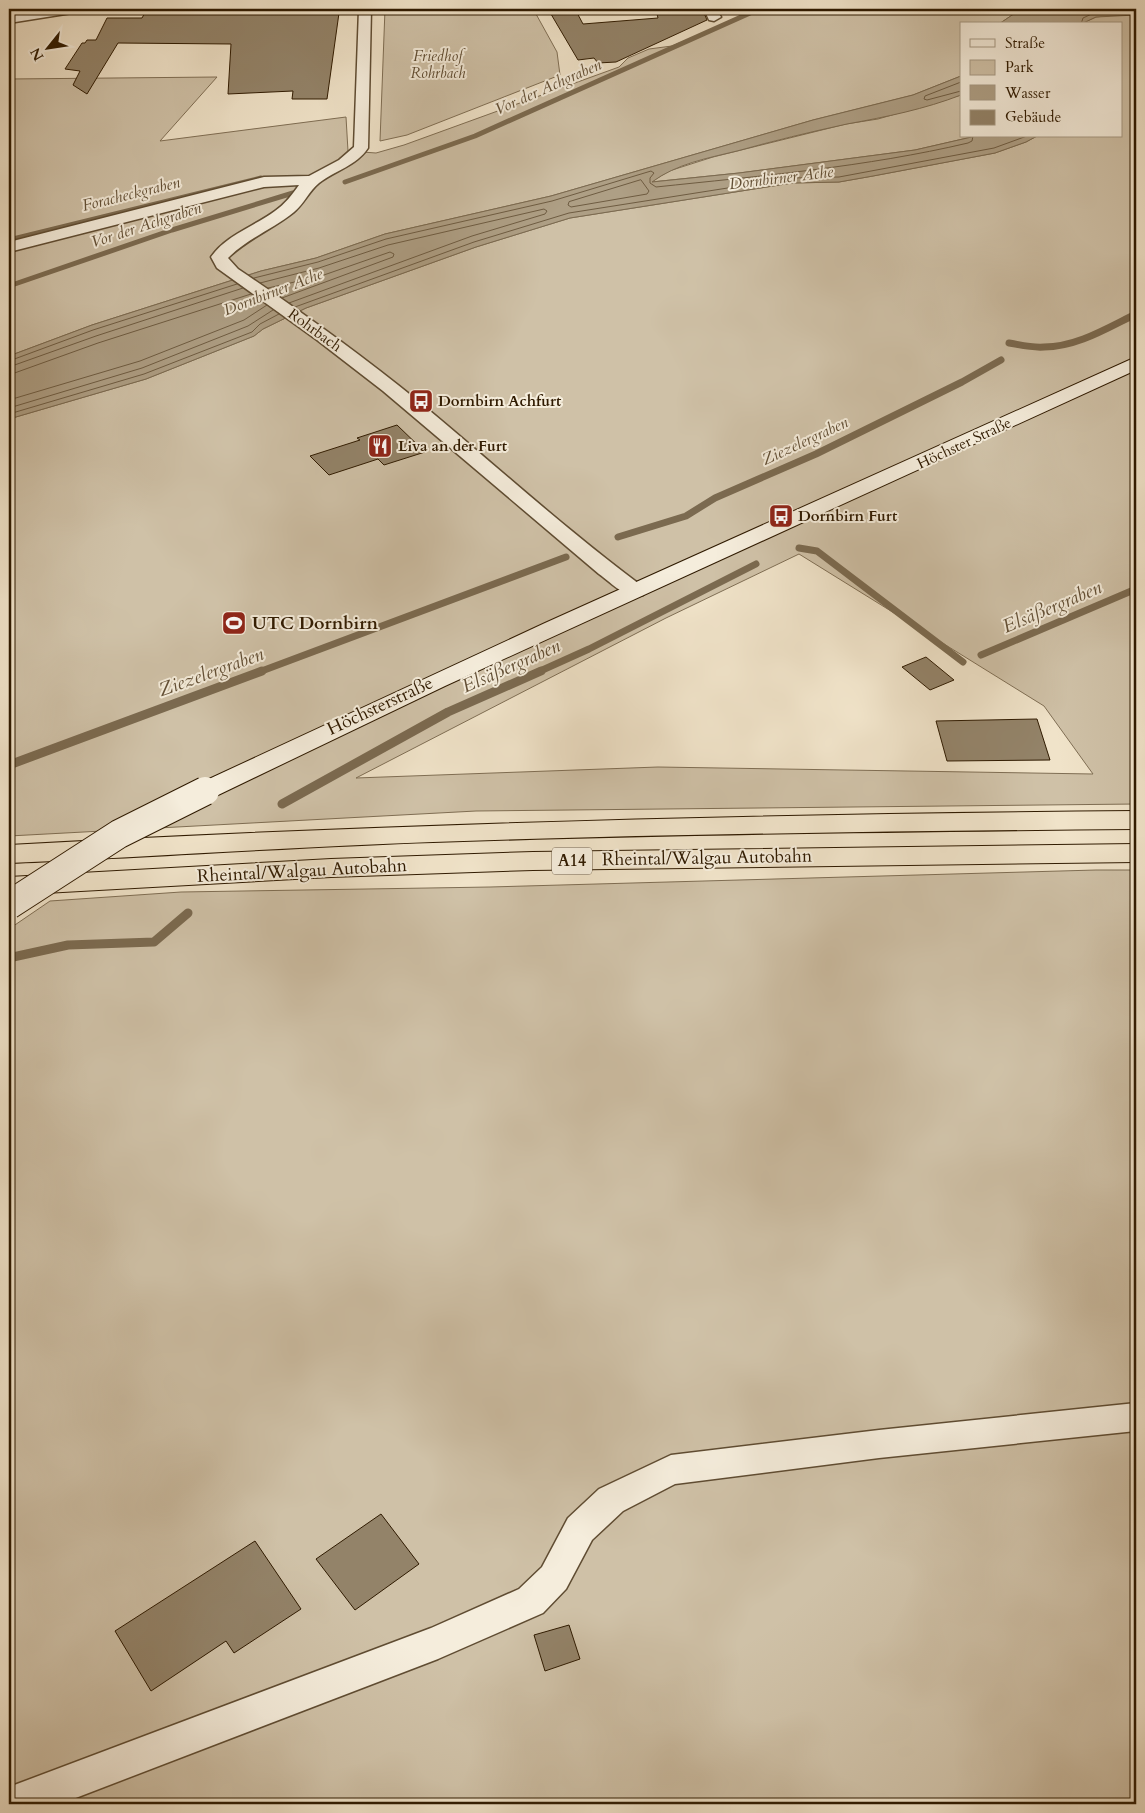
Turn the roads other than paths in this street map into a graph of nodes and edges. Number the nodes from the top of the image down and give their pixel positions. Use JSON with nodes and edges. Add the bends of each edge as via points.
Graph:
{"nodes":[{"id":1,"x":72,"y":9,"type":"edge"},
{"id":2,"x":365,"y":9,"type":"edge"},
{"id":3,"x":41,"y":11,"type":"edge"},
{"id":4,"x":9,"y":19,"type":"edge"},
{"id":5,"x":312,"y":180,"type":"junction"},
{"id":6,"x":9,"y":247,"type":"edge"},
{"id":7,"x":1136,"y":363,"type":"edge"},
{"id":8,"x":792,"y":521,"type":"joint"},
{"id":9,"x":636,"y":591,"type":"junction"},
{"id":10,"x":1136,"y":820,"type":"edge"},
{"id":11,"x":1136,"y":853,"type":"edge"},
{"id":12,"x":9,"y":854,"type":"edge"},
{"id":13,"x":9,"y":886,"type":"edge"},
{"id":14,"x":9,"y":905,"type":"edge"},
{"id":15,"x":1136,"y":1418,"type":"edge"},
{"id":16,"x":13,"y":1804,"type":"edge"}],
"edges":[{"from":1,"to":3,"type":"street"},
{"from":2,"to":5,"type":"street","name":"Rohrbach","via":[[361,148],[353,159]]},
{"from":3,"to":4,"type":"street"},
{"from":5,"to":6,"type":"street","via":[[264,182]]},
{"from":5,"to":9,"type":"street","name":"Rohrbach","via":[[288,210],[229,246],[219,257],[223,265],[300,319],[412,406],[576,545]]},
{"from":7,"to":8,"type":"main road","name":"Höchster Straße"},
{"from":8,"to":9,"type":"main road","name":"Höchsterstraße"},
{"from":9,"to":14,"type":"main road","name":"Höchsterstraße","bridge":true,"via":[[495,652],[205,790],[119,834]]},
{"from":10,"to":12,"type":"highway","name":"Rheintal/Walgau Autobahn","number":"A14","via":[[648,826],[207,842]]},
{"from":11,"to":13,"type":"highway","name":"Rheintal/Walgau Autobahn","number":"A14","via":[[808,855],[506,862]]},
{"from":15,"to":16,"type":"street","via":[[879,1444],[671,1470],[611,1500],[586,1523],[554,1578],[531,1601],[438,1642]]}]}
